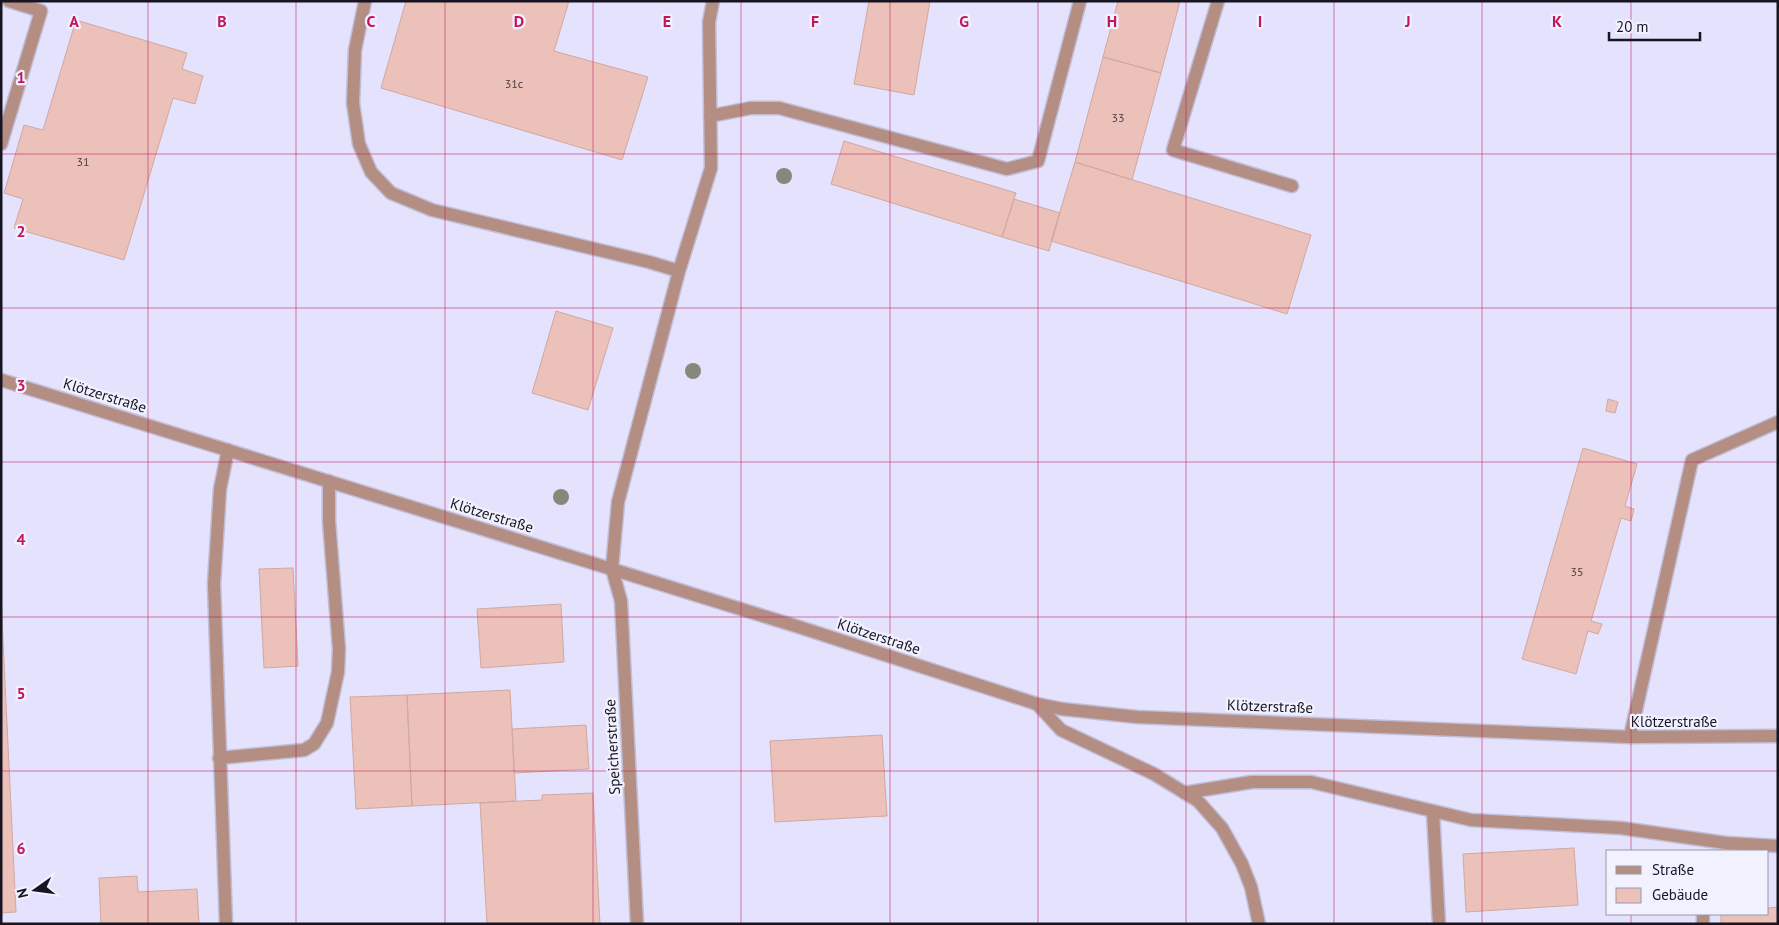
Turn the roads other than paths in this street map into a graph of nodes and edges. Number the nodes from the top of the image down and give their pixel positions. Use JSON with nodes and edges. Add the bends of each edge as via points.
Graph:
{"nodes":[{"id":1,"x":9,"y":1,"type":"edge"},
{"id":2,"x":365,"y":1,"type":"edge"},
{"id":3,"x":713,"y":1,"type":"edge"},
{"id":4,"x":1080,"y":1,"type":"edge"},
{"id":5,"x":1218,"y":1,"type":"edge"},
{"id":6,"x":710,"y":116,"type":"junction"},
{"id":7,"x":1,"y":144,"type":"edge"},
{"id":8,"x":1292,"y":186,"type":"dead end"},
{"id":9,"x":679,"y":271,"type":"junction"},
{"id":10,"x":1,"y":380,"type":"edge"},
{"id":11,"x":1778,"y":422,"type":"edge"},
{"id":12,"x":228,"y":450,"type":"junction"},
{"id":13,"x":329,"y":481,"type":"junction"},
{"id":14,"x":612,"y":569,"type":"junction"},
{"id":15,"x":1037,"y":704,"type":"junction"},
{"id":16,"x":1778,"y":736,"type":"edge"},
{"id":17,"x":1630,"y":737,"type":"junction"},
{"id":18,"x":220,"y":758,"type":"junction"},
{"id":19,"x":1184,"y":793,"type":"junction"},
{"id":20,"x":1434,"y":812,"type":"junction"},
{"id":21,"x":1701,"y":845,"type":"edge"},
{"id":22,"x":1778,"y":846,"type":"edge"},
{"id":23,"x":226,"y":924,"type":"edge"},
{"id":24,"x":637,"y":924,"type":"edge"},
{"id":25,"x":1259,"y":924,"type":"edge"},
{"id":26,"x":1439,"y":924,"type":"edge"}],
"edges":[{"from":1,"to":7,"type":"street","via":[[42,11]]},
{"from":2,"to":9,"type":"street","via":[[355,50],[353,103],[359,144],[371,172],[391,193],[432,210]]},
{"from":3,"to":6,"type":"street","via":[[709,22]]},
{"from":4,"to":6,"type":"street","via":[[1038,160],[1007,169],[779,108],[751,108]]},
{"from":5,"to":8,"type":"street","via":[[1173,150]]},
{"from":6,"to":9,"type":"street","via":[[711,168]]},
{"from":9,"to":14,"type":"street","via":[[618,502]]},
{"from":10,"to":12,"type":"street","name":"Klötzerstraße"},
{"from":11,"to":17,"type":"street","via":[[1692,460]]},
{"from":12,"to":13,"type":"street","name":"Klötzerstraße"},
{"from":12,"to":18,"type":"street","via":[[220,489],[214,584]]},
{"from":13,"to":14,"type":"street","name":"Klötzerstraße"},
{"from":13,"to":18,"type":"street","via":[[339,649],[338,672],[327,723],[314,744],[304,750]]},
{"from":14,"to":15,"type":"street","name":"Klötzerstraße"},
{"from":14,"to":24,"type":"street","name":"Speicherstraße","via":[[621,601]]},
{"from":15,"to":17,"type":"street","name":"Klötzerstraße","via":[[1137,717]]},
{"from":15,"to":19,"type":"street","via":[[1061,730],[1154,774]]},
{"from":16,"to":17,"type":"street","name":"Klötzerstraße"},
{"from":18,"to":23,"type":"street"},
{"from":19,"to":20,"type":"street","via":[[1252,782],[1311,782]]},
{"from":19,"to":25,"type":"street","via":[[1198,801],[1222,828],[1251,887]]},
{"from":20,"to":21,"type":"street","via":[[1471,820],[1621,828]]},
{"from":20,"to":26,"type":"street"},
{"from":21,"to":22,"type":"street"}]}
